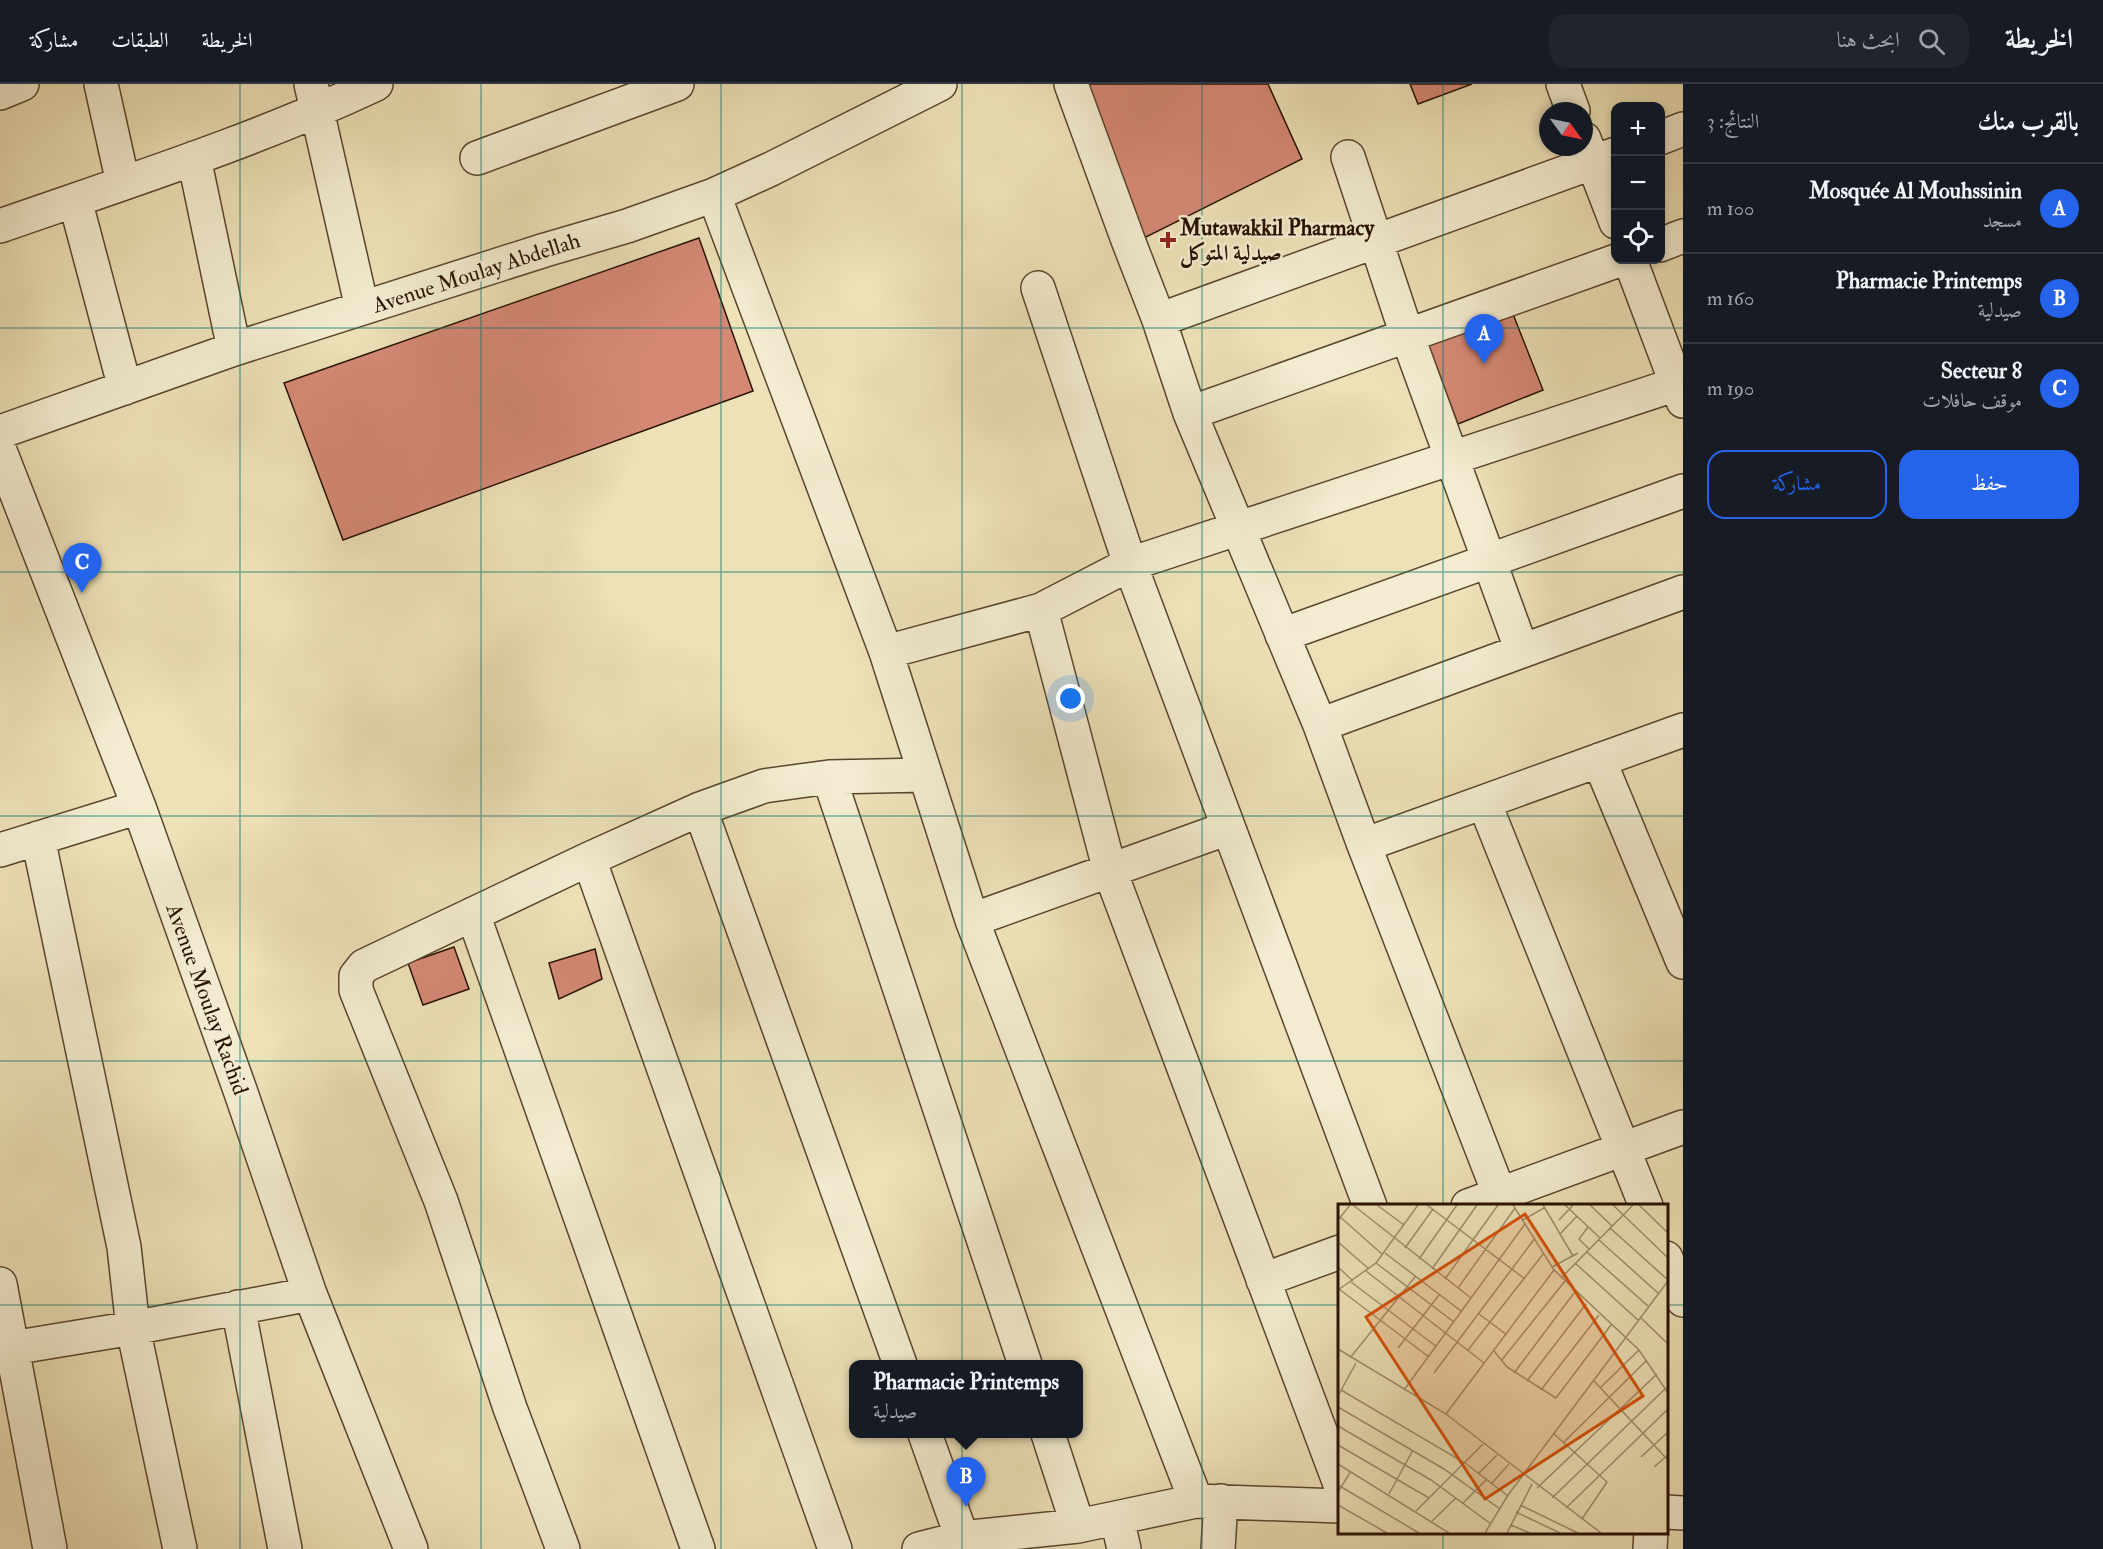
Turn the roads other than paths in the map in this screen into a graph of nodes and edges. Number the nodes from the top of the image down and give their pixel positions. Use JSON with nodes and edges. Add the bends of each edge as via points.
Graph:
{"nodes":[{"id":1,"x":22,"y":84,"type":"edge"},
{"id":2,"x":101,"y":84,"type":"edge"},
{"id":3,"x":376,"y":84,"type":"edge"},
{"id":4,"x":676,"y":84,"type":"edge"},
{"id":5,"x":940,"y":84,"type":"edge"},
{"id":6,"x":1071,"y":84,"type":"edge"},
{"id":7,"x":1563,"y":84,"type":"edge"},
{"id":8,"x":0,"y":93,"type":"edge"},
{"id":9,"x":314,"y":98,"type":"edge"},
{"id":10,"x":1570,"y":102,"type":"edge"},
{"id":11,"x":1683,"y":129,"type":"edge"},
{"id":12,"x":1665,"y":136,"type":"edge"},
{"id":13,"x":1597,"y":152,"type":"edge"},
{"id":14,"x":194,"y":158,"type":"junction"},
{"id":15,"x":477,"y":158,"type":"dead end"},
{"id":16,"x":1348,"y":158,"type":"dead end"},
{"id":17,"x":123,"y":183,"type":"junction"},
{"id":18,"x":714,"y":195,"type":"junction"},
{"id":19,"x":75,"y":200,"type":"junction"},
{"id":20,"x":1613,"y":210,"type":"edge"},
{"id":21,"x":0,"y":226,"type":"edge"},
{"id":22,"x":1683,"y":236,"type":"edge"},
{"id":23,"x":1376,"y":241,"type":"junction"},
{"id":24,"x":1665,"y":242,"type":"edge"},
{"id":25,"x":1611,"y":263,"type":"edge"},
{"id":26,"x":1632,"y":264,"type":"edge"},
{"id":27,"x":1038,"y":288,"type":"dead end"},
{"id":28,"x":362,"y":308,"type":"junction"},
{"id":29,"x":1159,"y":320,"type":"junction"},
{"id":30,"x":1407,"y":335,"type":"junction"},
{"id":31,"x":234,"y":349,"type":"junction"},
{"id":32,"x":125,"y":388,"type":"junction"},
{"id":33,"x":1681,"y":389,"type":"edge"},
{"id":34,"x":1190,"y":413,"type":"junction"},
{"id":35,"x":0,"y":432,"type":"edge"},
{"id":36,"x":0,"y":451,"type":"edge"},
{"id":37,"x":1451,"y":458,"type":"junction"},
{"id":38,"x":1683,"y":490,"type":"edge"},
{"id":39,"x":1237,"y":529,"type":"junction"},
{"id":40,"x":1488,"y":560,"type":"junction"},
{"id":41,"x":1130,"y":564,"type":"junction"},
{"id":42,"x":1683,"y":592,"type":"edge"},
{"id":43,"x":1041,"y":610,"type":"junction"},
{"id":44,"x":1282,"y":634,"type":"junction"},
{"id":45,"x":1522,"y":651,"type":"junction"},
{"id":46,"x":886,"y":652,"type":"junction"},
{"id":47,"x":1320,"y":725,"type":"junction"},
{"id":48,"x":1683,"y":730,"type":"edge"},
{"id":49,"x":1599,"y":760,"type":"junction"},
{"id":50,"x":925,"y":775,"type":"junction"},
{"id":51,"x":829,"y":777,"type":"junction"},
{"id":52,"x":1484,"y":802,"type":"junction"},
{"id":53,"x":139,"y":807,"type":"junction"},
{"id":54,"x":700,"y":809,"type":"junction"},
{"id":55,"x":1228,"y":828,"type":"junction"},
{"id":56,"x":38,"y":838,"type":"junction"},
{"id":57,"x":1364,"y":845,"type":"junction"},
{"id":58,"x":0,"y":850,"type":"edge"},
{"id":59,"x":589,"y":859,"type":"junction"},
{"id":60,"x":1110,"y":871,"type":"junction"},
{"id":61,"x":473,"y":914,"type":"junction"},
{"id":62,"x":972,"y":920,"type":"junction"},
{"id":63,"x":1683,"y":962,"type":"edge"},
{"id":64,"x":1683,"y":1127,"type":"edge"},
{"id":65,"x":1624,"y":1148,"type":"junction"},
{"id":66,"x":1502,"y":1200,"type":"edge"},
{"id":67,"x":1369,"y":1204,"type":"edge"},
{"id":68,"x":1479,"y":1204,"type":"edge"},
{"id":69,"x":1645,"y":1204,"type":"edge"},
{"id":70,"x":1338,"y":1253,"type":"edge"},
{"id":71,"x":1668,"y":1263,"type":"edge"},
{"id":72,"x":1263,"y":1280,"type":"junction"},
{"id":73,"x":0,"y":1284,"type":"edge"},
{"id":74,"x":310,"y":1294,"type":"junction"},
{"id":75,"x":1683,"y":1300,"type":"edge"},
{"id":76,"x":238,"y":1307,"type":"junction"},
{"id":77,"x":133,"y":1328,"type":"junction"},
{"id":78,"x":6,"y":1349,"type":"edge"},
{"id":79,"x":898,"y":1360,"type":"edge"},
{"id":80,"x":1023,"y":1360,"type":"edge"},
{"id":81,"x":926,"y":1438,"type":"edge"},
{"id":82,"x":1049,"y":1438,"type":"edge"},
{"id":83,"x":1338,"y":1479,"type":"edge"},
{"id":84,"x":1209,"y":1501,"type":"junction"},
{"id":85,"x":1338,"y":1506,"type":"edge"},
{"id":86,"x":1668,"y":1512,"type":"edge"},
{"id":87,"x":1683,"y":1513,"type":"edge"},
{"id":88,"x":1117,"y":1518,"type":"junction"},
{"id":89,"x":1078,"y":1526,"type":"junction"},
{"id":90,"x":1651,"y":1534,"type":"edge"},
{"id":91,"x":963,"y":1538,"type":"junction"},
{"id":92,"x":50,"y":1549,"type":"edge"},
{"id":93,"x":180,"y":1549,"type":"edge"},
{"id":94,"x":285,"y":1549,"type":"edge"},
{"id":95,"x":411,"y":1549,"type":"edge"},
{"id":96,"x":563,"y":1549,"type":"edge"},
{"id":97,"x":698,"y":1549,"type":"edge"},
{"id":98,"x":836,"y":1549,"type":"edge"},
{"id":99,"x":919,"y":1549,"type":"edge"},
{"id":100,"x":1124,"y":1549,"type":"edge"},
{"id":101,"x":1218,"y":1549,"type":"edge"},
{"id":102,"x":1650,"y":1549,"type":"edge"}],
"edges":[{"from":1,"to":8,"type":"street"},
{"from":2,"to":17,"type":"street"},
{"from":3,"to":9,"type":"street"},
{"from":4,"to":15,"type":"street"},
{"from":5,"to":18,"type":"street","name":"Avenue Moulay Abdellah"},
{"from":6,"to":29,"type":"street"},
{"from":7,"to":10,"type":"street"},
{"from":9,"to":14,"type":"street"},
{"from":9,"to":28,"type":"street"},
{"from":11,"to":12,"type":"street"},
{"from":13,"to":20,"type":"street"},
{"from":13,"to":23,"type":"street"},
{"from":14,"to":17,"type":"street"},
{"from":14,"to":31,"type":"street"},
{"from":16,"to":23,"type":"street"},
{"from":17,"to":19,"type":"street"},
{"from":18,"to":28,"type":"street","name":"Avenue Moulay Abdellah"},
{"from":18,"to":46,"type":"street"},
{"from":19,"to":21,"type":"street"},
{"from":19,"to":32,"type":"street"},
{"from":22,"to":24,"type":"street"},
{"from":23,"to":29,"type":"street"},
{"from":23,"to":30,"type":"street"},
{"from":25,"to":30,"type":"street"},
{"from":26,"to":33,"type":"street"},
{"from":27,"to":41,"type":"street"},
{"from":28,"to":31,"type":"street","name":"Avenue Moulay Abdellah"},
{"from":29,"to":34,"type":"street"},
{"from":30,"to":34,"type":"street"},
{"from":30,"to":37,"type":"street"},
{"from":31,"to":32,"type":"street","name":"Avenue Moulay Abdellah"},
{"from":32,"to":35,"type":"street","name":"Avenue Moulay Abdellah"},
{"from":33,"to":37,"type":"street"},
{"from":34,"to":39,"type":"street"},
{"from":36,"to":53,"type":"street","name":"Avenue Moulay Rachid"},
{"from":37,"to":39,"type":"street"},
{"from":37,"to":40,"type":"street"},
{"from":38,"to":40,"type":"street"},
{"from":39,"to":41,"type":"street"},
{"from":39,"to":44,"type":"street"},
{"from":40,"to":44,"type":"street"},
{"from":40,"to":45,"type":"street"},
{"from":41,"to":43,"type":"street"},
{"from":41,"to":55,"type":"street"},
{"from":42,"to":45,"type":"street"},
{"from":43,"to":46,"type":"street"},
{"from":43,"to":60,"type":"street"},
{"from":44,"to":47,"type":"street"},
{"from":45,"to":47,"type":"street"},
{"from":46,"to":50,"type":"street"},
{"from":47,"to":57,"type":"street"},
{"from":48,"to":49,"type":"street"},
{"from":49,"to":52,"type":"street"},
{"from":49,"to":63,"type":"street"},
{"from":50,"to":51,"type":"street"},
{"from":50,"to":62,"type":"street"},
{"from":51,"to":54,"type":"street","via":[[764,786]]},
{"from":51,"to":80,"type":"street"},
{"from":52,"to":57,"type":"street"},
{"from":52,"to":65,"type":"street"},
{"from":53,"to":56,"type":"street"},
{"from":53,"to":74,"type":"street","name":"Avenue Moulay Rachid"},
{"from":54,"to":59,"type":"street"},
{"from":54,"to":79,"type":"street"},
{"from":55,"to":60,"type":"street"},
{"from":55,"to":67,"type":"street"},
{"from":56,"to":58,"type":"street"},
{"from":56,"to":77,"type":"street","via":[[124,1247]]},
{"from":57,"to":66,"type":"street"},
{"from":59,"to":61,"type":"street"},
{"from":59,"to":98,"type":"street"},
{"from":60,"to":62,"type":"street"},
{"from":60,"to":72,"type":"street"},
{"from":61,"to":96,"type":"street","via":[[364,966],[356,976],[356,990],[441,1201],[510,1408]]},
{"from":61,"to":97,"type":"street"},
{"from":62,"to":84,"type":"street"},
{"from":64,"to":65,"type":"street"},
{"from":65,"to":66,"type":"street"},
{"from":65,"to":69,"type":"street"},
{"from":66,"to":68,"type":"street"},
{"from":70,"to":72,"type":"street"},
{"from":71,"to":75,"type":"street"},
{"from":72,"to":83,"type":"street"},
{"from":73,"to":78,"type":"street"},
{"from":74,"to":76,"type":"street"},
{"from":74,"to":95,"type":"street","name":"Avenue Moulay Rachid"},
{"from":76,"to":77,"type":"street"},
{"from":76,"to":94,"type":"street"},
{"from":77,"to":78,"type":"street"},
{"from":77,"to":93,"type":"street"},
{"from":78,"to":92,"type":"street"},
{"from":81,"to":91,"type":"street"},
{"from":82,"to":89,"type":"street"},
{"from":84,"to":85,"type":"street"},
{"from":84,"to":88,"type":"street"},
{"from":84,"to":101,"type":"street"},
{"from":86,"to":87,"type":"street"},
{"from":88,"to":89,"type":"street"},
{"from":88,"to":100,"type":"street"},
{"from":89,"to":91,"type":"street"},
{"from":90,"to":102,"type":"street"},
{"from":91,"to":99,"type":"street"}]}
